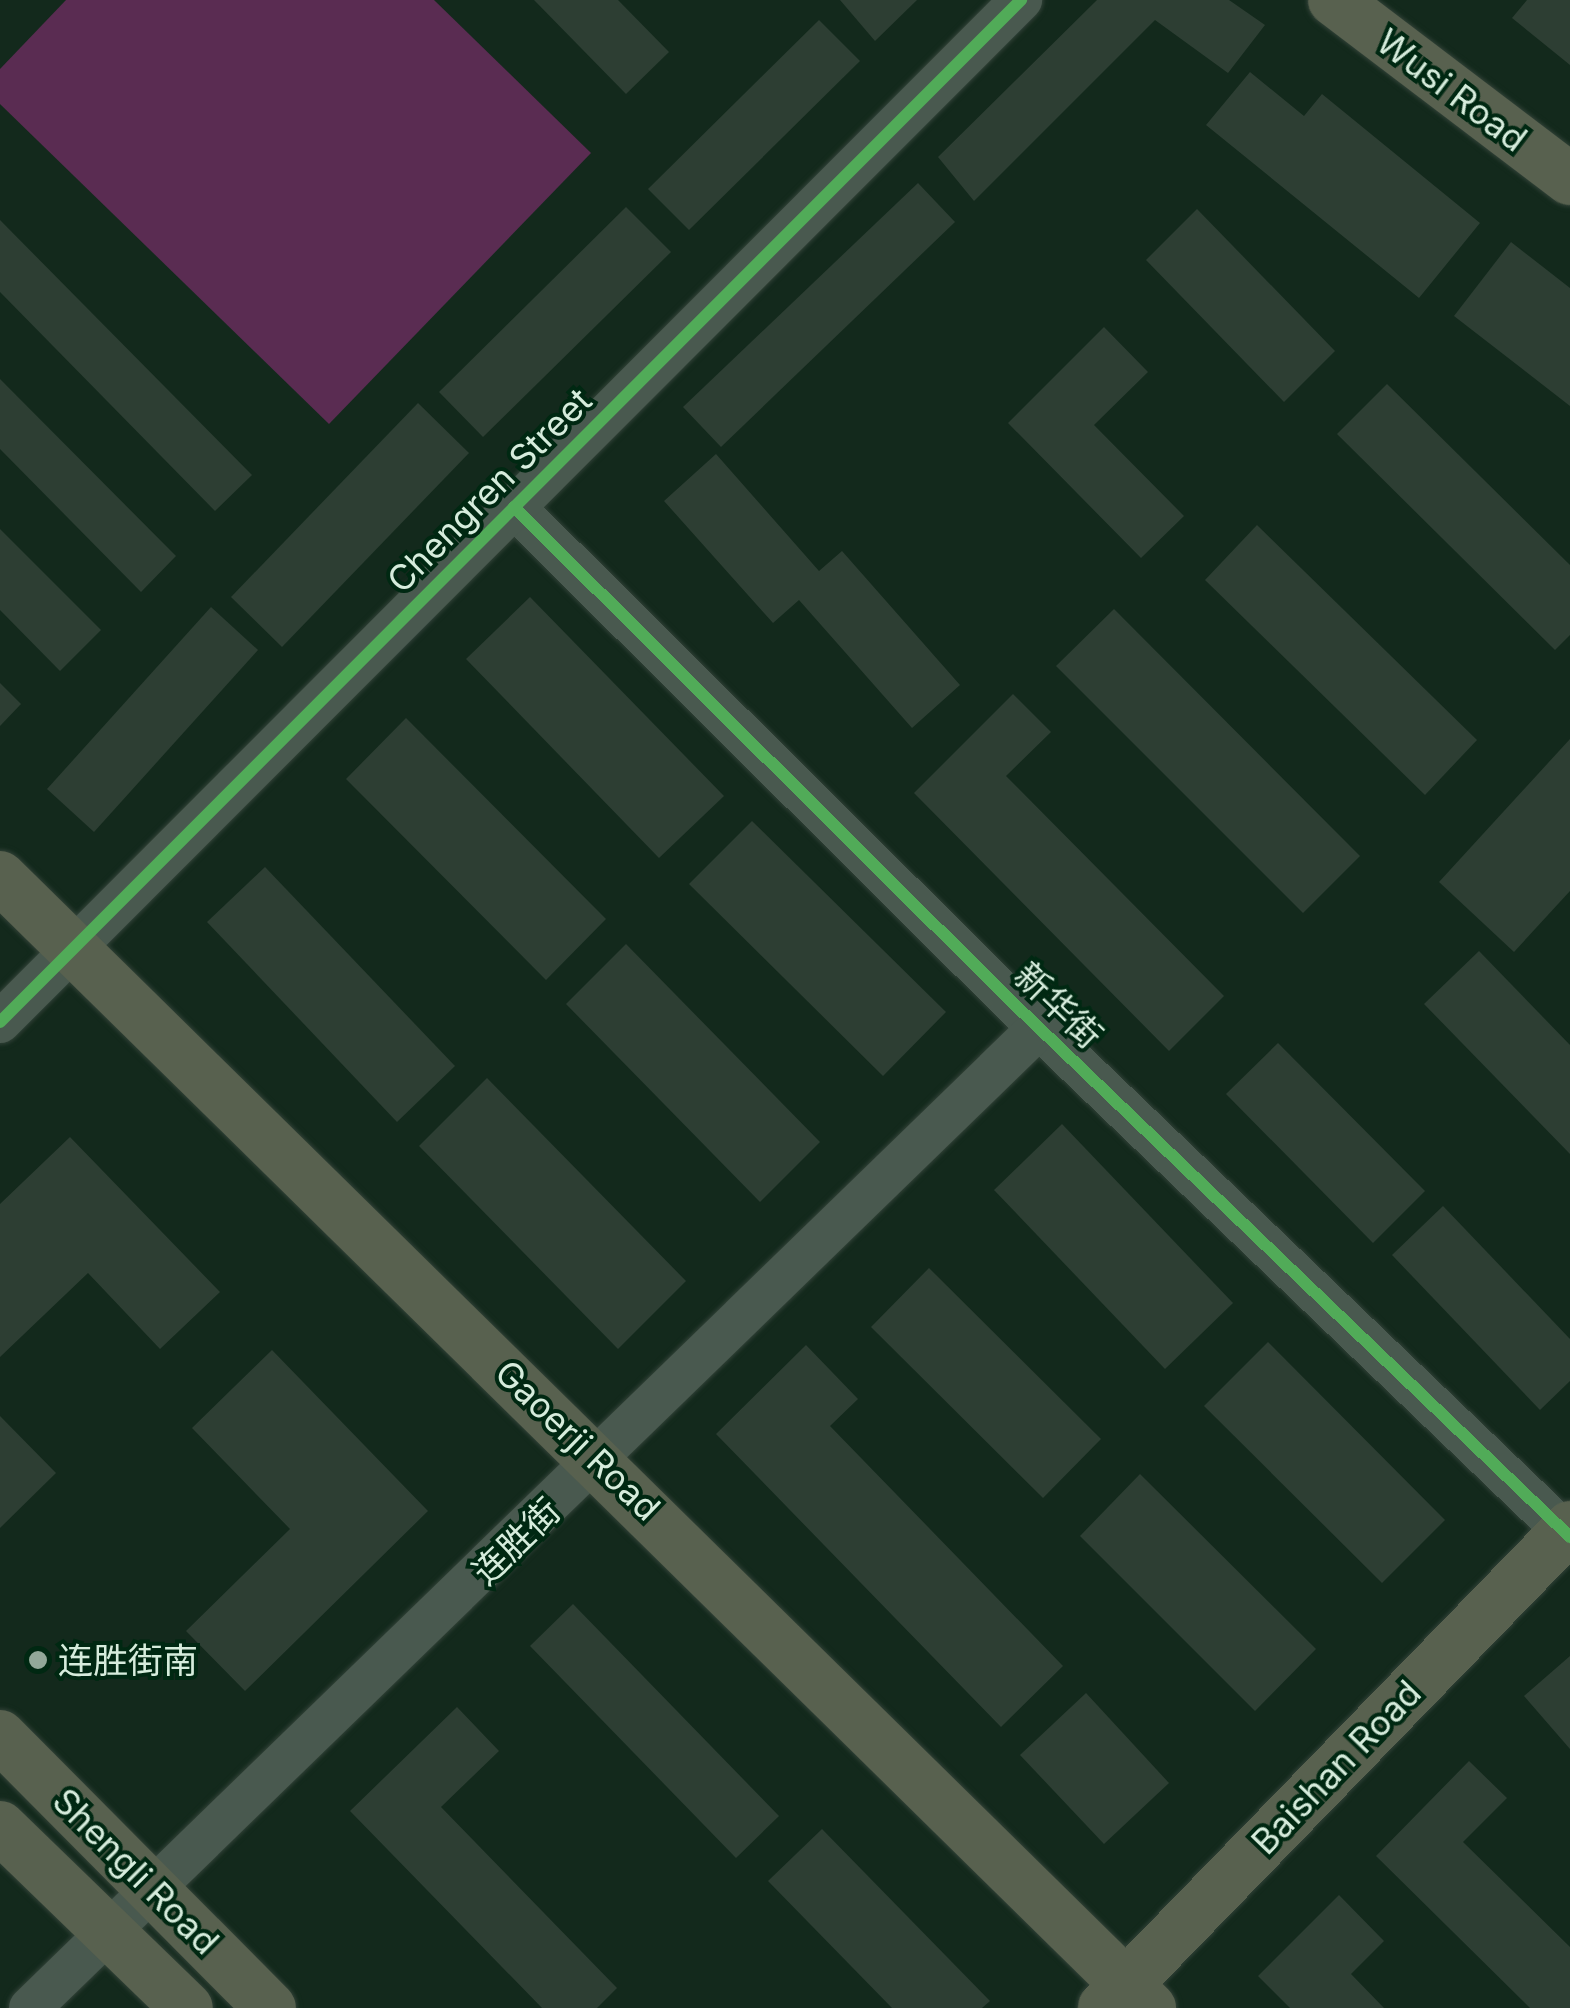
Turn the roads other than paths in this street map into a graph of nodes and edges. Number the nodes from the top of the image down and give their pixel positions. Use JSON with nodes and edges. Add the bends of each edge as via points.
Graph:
{"nodes":[{"id":1,"x":1021,"y":0,"type":"edge"},
{"id":2,"x":1334,"y":0,"type":"edge"},
{"id":3,"x":1570,"y":179,"type":"edge"},
{"id":4,"x":514,"y":508,"type":"junction"},
{"id":5,"x":0,"y":877,"type":"edge"},
{"id":6,"x":72,"y":951,"type":"junction"},
{"id":7,"x":0,"y":1022,"type":"edge"},
{"id":8,"x":1040,"y":1028,"type":"junction"},
{"id":9,"x":599,"y":1460,"type":"junction"},
{"id":10,"x":1568,"y":1532,"type":"edge"},
{"id":11,"x":0,"y":1736,"type":"edge"},
{"id":12,"x":0,"y":1827,"type":"edge"},
{"id":13,"x":158,"y":1890,"type":"junction"},
{"id":14,"x":108,"y":1928,"type":"junction"},
{"id":15,"x":1126,"y":2000,"type":"edge"},
{"id":16,"x":30,"y":2008,"type":"edge"},
{"id":17,"x":187,"y":2008,"type":"edge"},
{"id":18,"x":270,"y":2008,"type":"edge"}],
"edges":[{"from":1,"to":4,"type":"street","name":"Chengren Street"},
{"from":2,"to":3,"type":"main road","name":"Wusi Road"},
{"from":4,"to":6,"type":"street","name":"Chengren Street"},
{"from":4,"to":8,"type":"street","name":"新华街"},
{"from":5,"to":6,"type":"main road","name":"Gaoerji Road"},
{"from":6,"to":7,"type":"street","name":"Chengren Street"},
{"from":6,"to":9,"type":"main road","name":"Gaoerji Road"},
{"from":8,"to":9,"type":"street","name":"连胜街"},
{"from":8,"to":10,"type":"street","name":"新华街"},
{"from":9,"to":13,"type":"street","name":"连胜街"},
{"from":9,"to":15,"type":"main road","name":"Gaoerji Road"},
{"from":10,"to":15,"type":"main road","name":"Baishan Road"},
{"from":11,"to":13,"type":"main road","name":"Shengli Road"},
{"from":12,"to":14,"type":"main road","name":"Shengli Road"},
{"from":13,"to":14,"type":"street","name":"连胜街"},
{"from":13,"to":18,"type":"main road","name":"Shengli Road"},
{"from":14,"to":16,"type":"street","name":"连胜街"},
{"from":14,"to":17,"type":"main road","name":"Shengli Road"}]}
